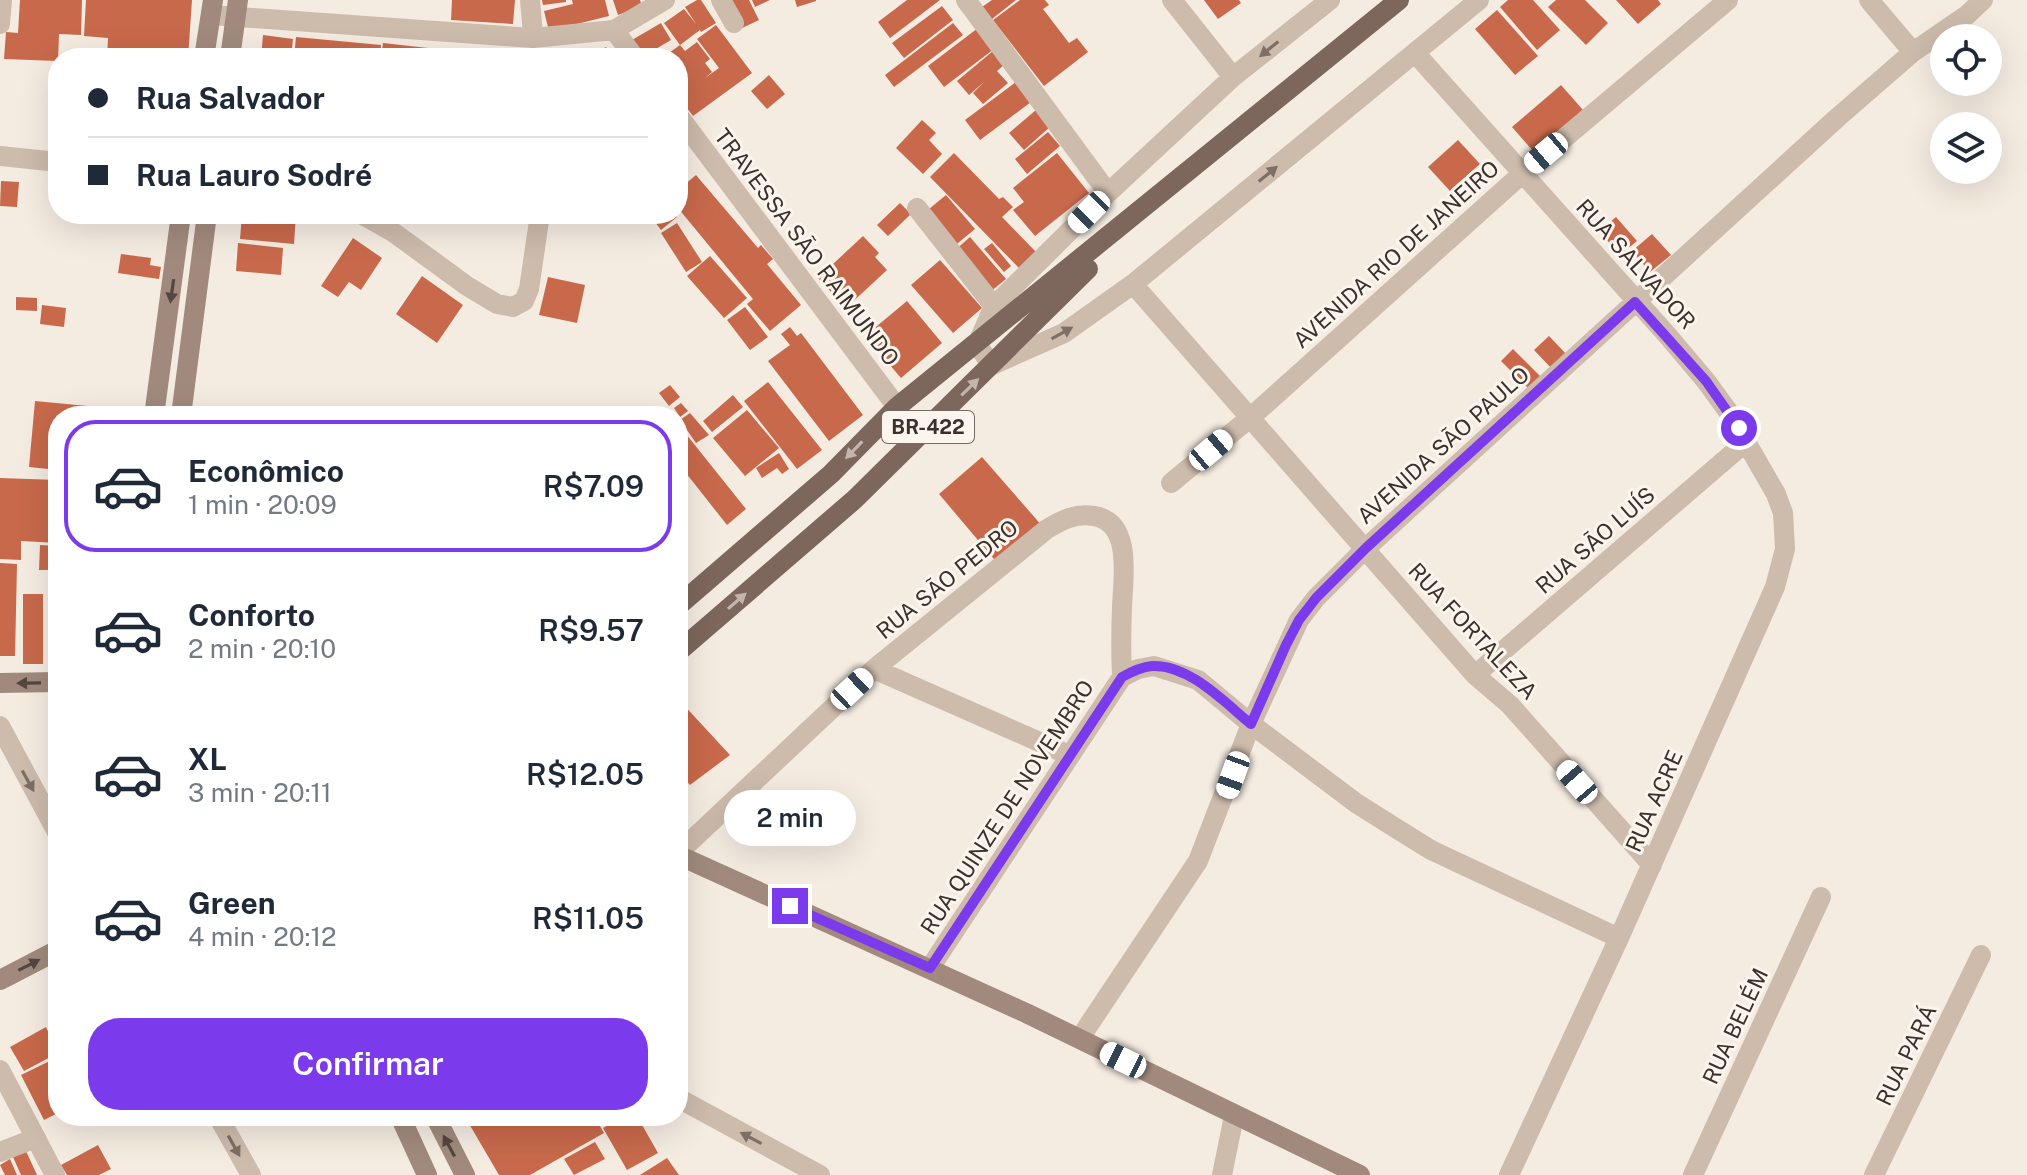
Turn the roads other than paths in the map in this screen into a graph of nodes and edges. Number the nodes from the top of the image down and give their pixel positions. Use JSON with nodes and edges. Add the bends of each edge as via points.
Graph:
{"nodes":[{"id":1,"x":2,"y":0,"type":"edge"},
{"id":2,"x":530,"y":0,"type":"edge"},
{"id":3,"x":665,"y":0,"type":"edge"},
{"id":4,"x":721,"y":0,"type":"edge"},
{"id":5,"x":966,"y":0,"type":"edge"},
{"id":6,"x":1172,"y":0,"type":"edge"},
{"id":7,"x":1330,"y":0,"type":"edge"},
{"id":8,"x":1399,"y":0,"type":"edge"},
{"id":9,"x":1479,"y":0,"type":"edge"},
{"id":10,"x":1728,"y":0,"type":"edge"},
{"id":11,"x":1869,"y":0,"type":"edge"},
{"id":12,"x":1983,"y":0,"type":"edge"},
{"id":13,"x":212,"y":7,"type":"edge"},
{"id":14,"x":237,"y":8,"type":"edge"},
{"id":15,"x":734,"y":23,"type":"dead end"},
{"id":16,"x":0,"y":24,"type":"edge"},
{"id":17,"x":614,"y":30,"type":"junction"},
{"id":18,"x":206,"y":48,"type":"edge"},
{"id":19,"x":231,"y":48,"type":"edge"},
{"id":20,"x":534,"y":48,"type":"edge"},
{"id":21,"x":628,"y":48,"type":"edge"},
{"id":22,"x":1913,"y":52,"type":"junction"},
{"id":23,"x":1416,"y":54,"type":"junction"},
{"id":24,"x":1233,"y":77,"type":"junction"},
{"id":25,"x":688,"y":128,"type":"edge"},
{"id":26,"x":0,"y":156,"type":"edge"},
{"id":27,"x":48,"y":161,"type":"edge"},
{"id":28,"x":1524,"y":172,"type":"junction"},
{"id":29,"x":1167,"y":190,"type":"junction"},
{"id":30,"x":1108,"y":193,"type":"junction"},
{"id":31,"x":917,"y":208,"type":"dead end"},
{"id":32,"x":180,"y":224,"type":"edge"},
{"id":33,"x":205,"y":224,"type":"edge"},
{"id":34,"x":379,"y":224,"type":"edge"},
{"id":35,"x":539,"y":224,"type":"edge"},
{"id":36,"x":179,"y":240,"type":"junction"},
{"id":37,"x":202,"y":242,"type":"junction"},
{"id":38,"x":1133,"y":284,"type":"junction"},
{"id":39,"x":1635,"y":302,"type":"junction"},
{"id":40,"x":994,"y":306,"type":"junction"},
{"id":41,"x":977,"y":345,"type":"junction"},
{"id":42,"x":992,"y":365,"type":"junction"},
{"id":43,"x":155,"y":406,"type":"edge"},
{"id":44,"x":182,"y":406,"type":"edge"},
{"id":45,"x":897,"y":407,"type":"junction"},
{"id":46,"x":1251,"y":417,"type":"junction"},
{"id":47,"x":1747,"y":441,"type":"junction"},
{"id":48,"x":831,"y":474,"type":"junction"},
{"id":49,"x":1171,"y":483,"type":"dead end"},
{"id":50,"x":855,"y":499,"type":"junction"},
{"id":51,"x":1366,"y":548,"type":"junction"},
{"id":52,"x":688,"y":597,"type":"edge"},
{"id":53,"x":688,"y":643,"type":"edge"},
{"id":54,"x":874,"y":669,"type":"junction"},
{"id":55,"x":1475,"y":675,"type":"junction"},
{"id":56,"x":1122,"y":677,"type":"junction"},
{"id":57,"x":48,"y":682,"type":"edge"},
{"id":58,"x":0,"y":683,"type":"edge"},
{"id":59,"x":1251,"y":724,"type":"junction"},
{"id":60,"x":0,"y":726,"type":"edge"},
{"id":61,"x":1069,"y":755,"type":"junction"},
{"id":62,"x":48,"y":815,"type":"edge"},
{"id":63,"x":688,"y":845,"type":"edge"},
{"id":64,"x":688,"y":859,"type":"edge"},
{"id":65,"x":1652,"y":865,"type":"junction"},
{"id":66,"x":1821,"y":897,"type":"dead end"},
{"id":67,"x":1619,"y":938,"type":"junction"},
{"id":68,"x":48,"y":955,"type":"edge"},
{"id":69,"x":1981,"y":955,"type":"dead end"},
{"id":70,"x":930,"y":968,"type":"junction"},
{"id":71,"x":0,"y":980,"type":"edge"},
{"id":72,"x":1080,"y":1038,"type":"junction"},
{"id":73,"x":0,"y":1070,"type":"edge"},
{"id":74,"x":688,"y":1103,"type":"edge"},
{"id":75,"x":1234,"y":1116,"type":"junction"},
{"id":76,"x":224,"y":1126,"type":"edge"},
{"id":77,"x":405,"y":1126,"type":"edge"},
{"id":78,"x":440,"y":1126,"type":"edge"},
{"id":79,"x":36,"y":1138,"type":"junction"},
{"id":80,"x":0,"y":1152,"type":"edge"},
{"id":81,"x":55,"y":1175,"type":"edge"},
{"id":82,"x":251,"y":1175,"type":"edge"},
{"id":83,"x":427,"y":1175,"type":"edge"},
{"id":84,"x":465,"y":1175,"type":"edge"},
{"id":85,"x":820,"y":1175,"type":"edge"},
{"id":86,"x":1222,"y":1175,"type":"edge"},
{"id":87,"x":1360,"y":1175,"type":"edge"},
{"id":88,"x":1509,"y":1175,"type":"edge"},
{"id":89,"x":1693,"y":1175,"type":"edge"},
{"id":90,"x":1874,"y":1175,"type":"edge"}],
"edges":[{"from":1,"to":16,"type":"street"},
{"from":2,"to":20,"type":"street"},
{"from":3,"to":17,"type":"street"},
{"from":4,"to":15,"type":"street"},
{"from":5,"to":30,"type":"street"},
{"from":6,"to":24,"type":"street"},
{"from":7,"to":24,"type":"street","one_way":true},
{"from":8,"to":29,"type":"main road","number":"BR-422"},
{"from":9,"to":23,"type":"street"},
{"from":10,"to":28,"type":"street","name":"AVENIDA RIO DE JANEIRO"},
{"from":11,"to":22,"type":"street"},
{"from":12,"to":22,"type":"street","name":"AVENIDA SÃO PAULO"},
{"from":13,"to":14,"type":"street"},
{"from":13,"to":18,"type":"street"},
{"from":14,"to":19,"type":"street"},
{"from":14,"to":20,"type":"street"},
{"from":17,"to":20,"type":"street"},
{"from":17,"to":21,"type":"street"},
{"from":22,"to":39,"type":"street","name":"AVENIDA SÃO PAULO"},
{"from":23,"to":28,"type":"street","name":"RUA SALVADOR"},
{"from":38,"to":23,"type":"street","one_way":true},
{"from":24,"to":30,"type":"street"},
{"from":25,"to":45,"type":"street","name":"TRAVESSA SÃO RAIMUNDO"},
{"from":26,"to":27,"type":"street"},
{"from":28,"to":39,"type":"street","name":"RUA SALVADOR"},
{"from":28,"to":46,"type":"street","name":"AVENIDA RIO DE JANEIRO"},
{"from":29,"to":41,"type":"main road","number":"BR-422"},
{"from":29,"to":42,"type":"main road","number":"BR-422"},
{"from":30,"to":40,"type":"street"},
{"from":31,"to":40,"type":"street"},
{"from":32,"to":36,"type":"street"},
{"from":33,"to":37,"type":"street"},
{"from":34,"to":35,"type":"street","via":[[497,304],[513,307],[524,301]]},
{"from":36,"to":37,"type":"street"},
{"from":36,"to":43,"type":"street","one_way":true},
{"from":37,"to":44,"type":"street"},
{"from":42,"to":38,"type":"street","one_way":true,"via":[[1064,333]]},
{"from":38,"to":46,"type":"street","name":"RUA FORTALEZA"},
{"from":39,"to":47,"type":"street","name":"RUA SALVADOR","via":[[1706,381]]},
{"from":39,"to":51,"type":"street","name":"AVENIDA SÃO PAULO"},
{"from":40,"to":41,"type":"street"},
{"from":41,"to":42,"type":"street"},
{"from":41,"to":45,"type":"main road","number":"BR-422"},
{"from":50,"to":42,"type":"main road","number":"BR-422","one_way":true},
{"from":45,"to":48,"type":"main road","number":"BR-422","one_way":true},
{"from":46,"to":49,"type":"street","name":"AVENIDA RIO DE JANEIRO"},
{"from":46,"to":51,"type":"street","name":"RUA FORTALEZA"},
{"from":47,"to":55,"type":"street","name":"RUA SÃO LUÍS"},
{"from":47,"to":65,"type":"street","name":"RUA ACRE","via":[[1783,513],[1781,568]]},
{"from":48,"to":50,"type":"main road"},
{"from":48,"to":52,"type":"main road","number":"BR-422"},
{"from":53,"to":50,"type":"main road","number":"BR-422","one_way":true},
{"from":51,"to":55,"type":"street","name":"RUA FORTALEZA"},
{"from":51,"to":59,"type":"street","name":"AVENIDA SÃO PAULO","via":[[1299,620]]},
{"from":54,"to":56,"type":"street","name":"RUA SÃO PEDRO","via":[[1047,529],[1083,514],[1112,523],[1124,559]]},
{"from":54,"to":61,"type":"street"},
{"from":54,"to":63,"type":"street","name":"RUA SÃO PEDRO"},
{"from":55,"to":65,"type":"street","name":"RUA FORTALEZA","via":[[1510,705]]},
{"from":56,"to":59,"type":"street","name":"RUA QUINZE DE NOVEMBRO","via":[[1154,666],[1177,672],[1198,680]]},
{"from":56,"to":61,"type":"street","name":"RUA QUINZE DE NOVEMBRO"},
{"from":57,"to":58,"type":"street","one_way":true},
{"from":59,"to":67,"type":"street","name":"RUA QUINZE DE NOVEMBRO","via":[[1356,803],[1431,850]]},
{"from":59,"to":72,"type":"street","name":"AVENIDA SÃO PAULO","via":[[1198,861]]},
{"from":60,"to":62,"type":"street","one_way":true},
{"from":61,"to":70,"type":"street","name":"RUA QUINZE DE NOVEMBRO"},
{"from":64,"to":70,"type":"street"},
{"from":65,"to":67,"type":"street","name":"RUA ACRE"},
{"from":66,"to":89,"type":"street","name":"RUA BELÉM"},
{"from":67,"to":88,"type":"street","name":"RUA ACRE"},
{"from":71,"to":68,"type":"street","one_way":true},
{"from":69,"to":90,"type":"street","name":"RUA PARÁ"},
{"from":70,"to":72,"type":"street"},
{"from":72,"to":75,"type":"street"},
{"from":73,"to":79,"type":"street"},
{"from":85,"to":74,"type":"street","one_way":true},
{"from":75,"to":86,"type":"street"},
{"from":75,"to":87,"type":"street"},
{"from":76,"to":82,"type":"street","one_way":true},
{"from":77,"to":83,"type":"street"},
{"from":84,"to":78,"type":"street","one_way":true},
{"from":79,"to":80,"type":"street"},
{"from":79,"to":81,"type":"street"}]}
